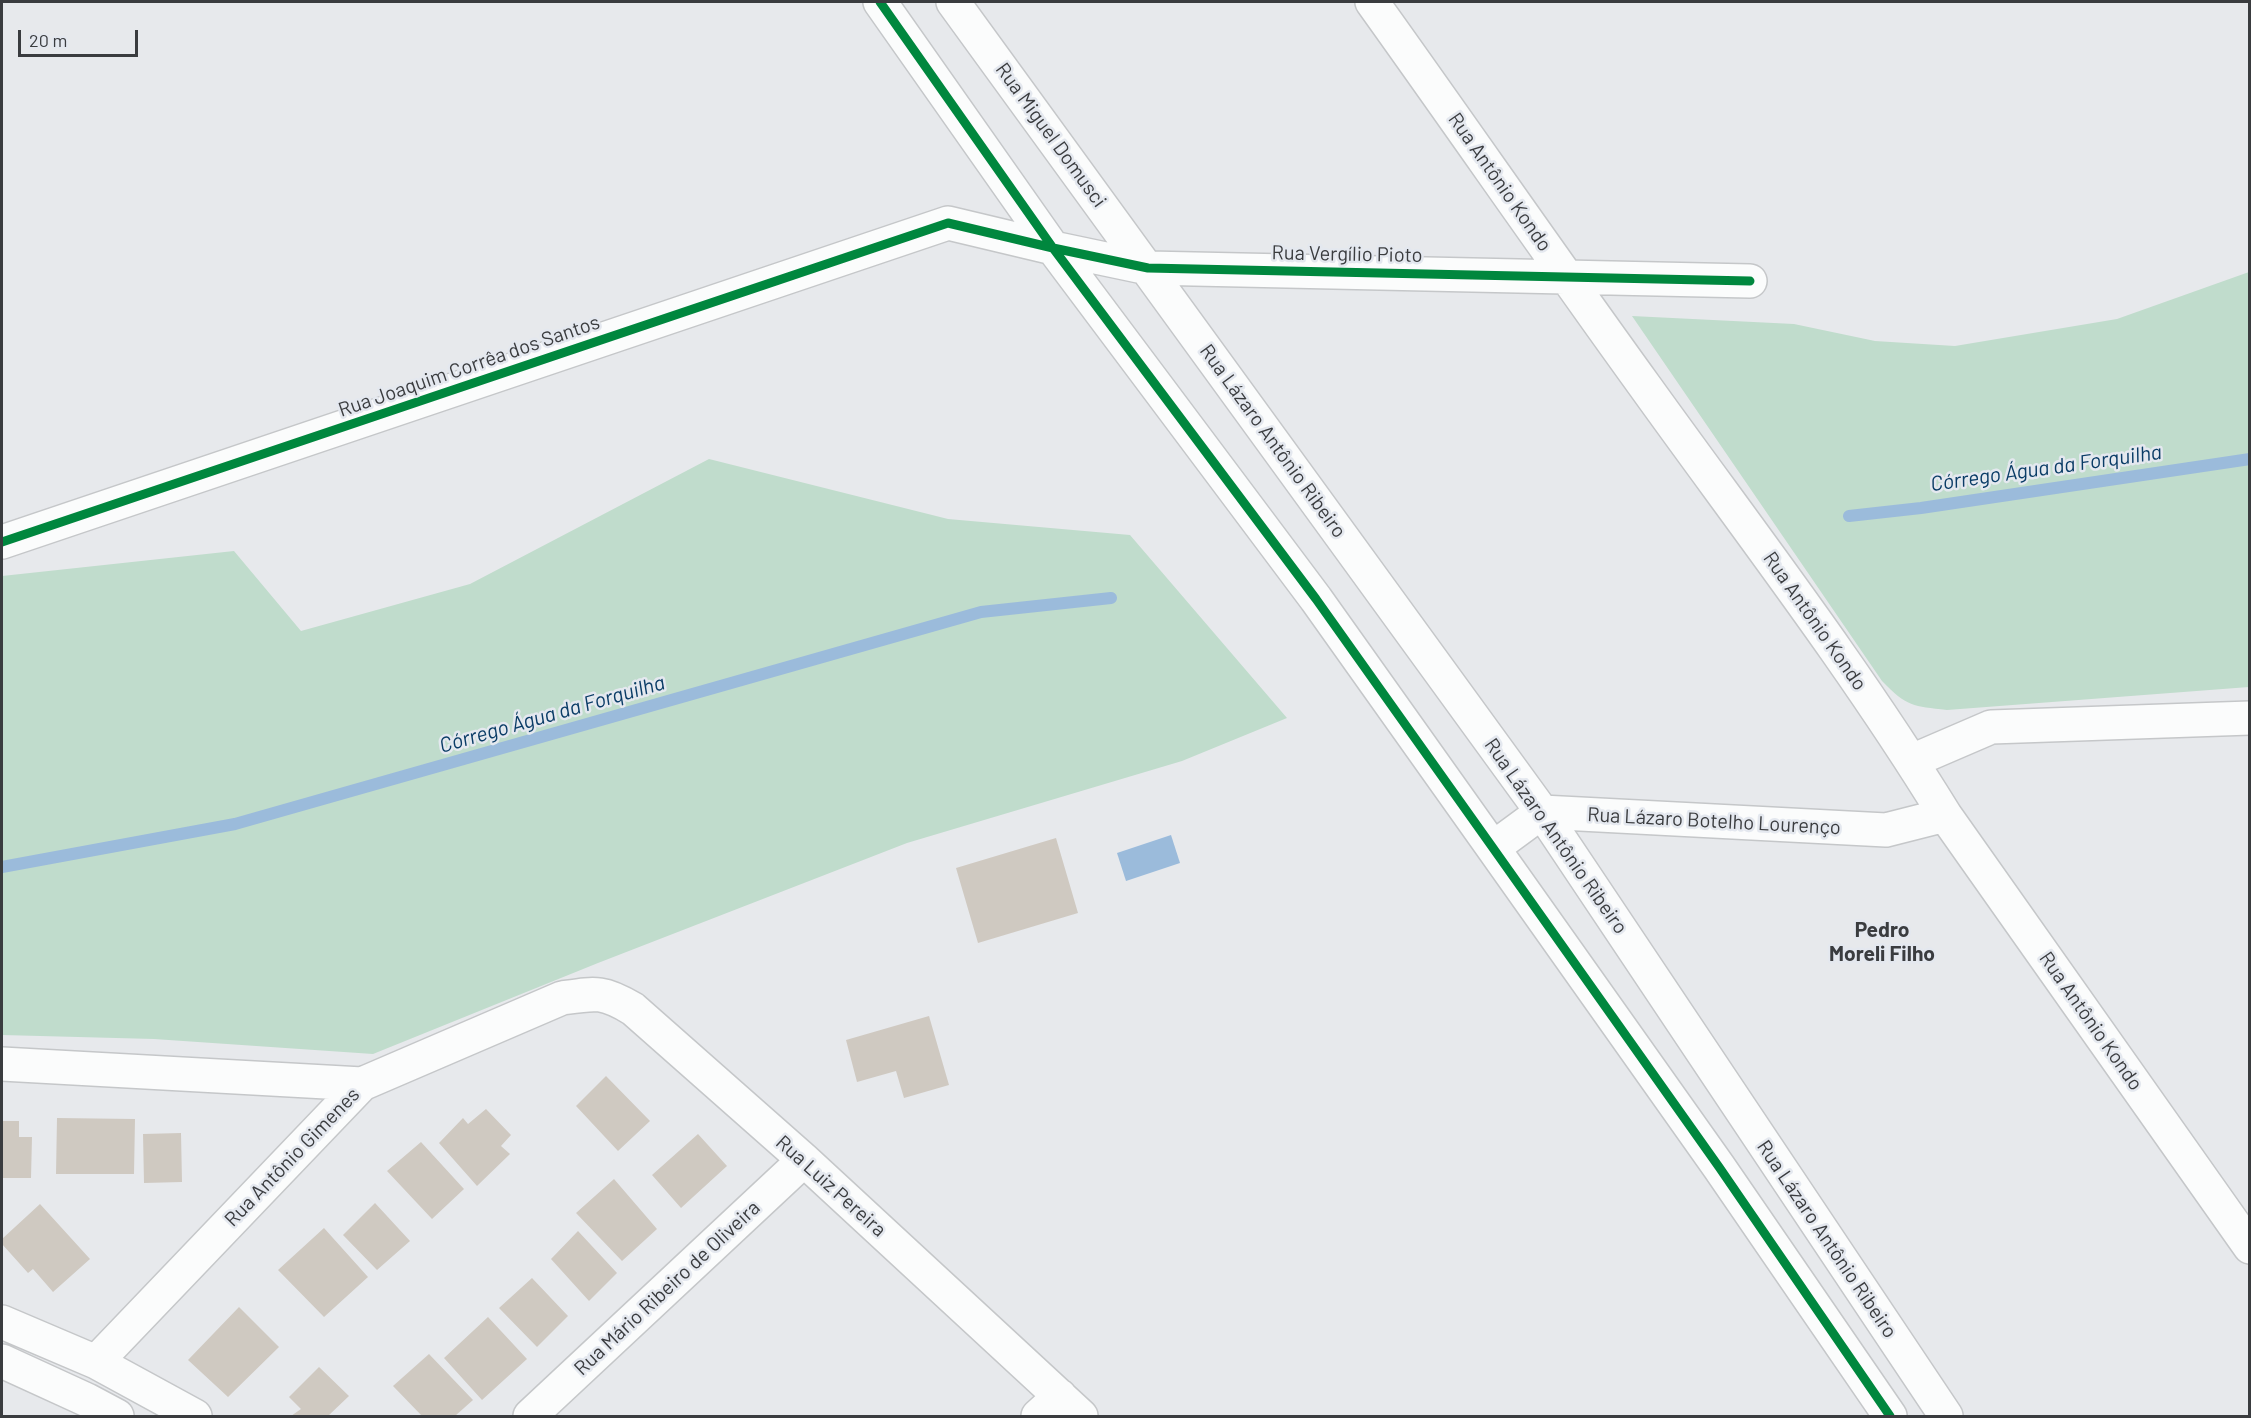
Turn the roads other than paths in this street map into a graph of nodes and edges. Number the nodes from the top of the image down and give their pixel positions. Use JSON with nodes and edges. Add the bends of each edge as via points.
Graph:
{"nodes":[{"id":1,"x":880,"y":2,"type":"edge"},
{"id":2,"x":953,"y":2,"type":"edge"},
{"id":3,"x":1372,"y":2,"type":"edge"},
{"id":4,"x":948,"y":223,"type":"joint"},
{"id":5,"x":1053,"y":248,"type":"junction"},
{"id":6,"x":1148,"y":268,"type":"junction"},
{"id":7,"x":1568,"y":278,"type":"junction"},
{"id":8,"x":1750,"y":281,"type":"dead end"},
{"id":9,"x":2,"y":542,"type":"edge"},
{"id":10,"x":2250,"y":718,"type":"edge"},
{"id":11,"x":1912,"y":761,"type":"junction"},
{"id":12,"x":1542,"y":812,"type":"junction"},
{"id":13,"x":1945,"y":815,"type":"junction"},
{"id":14,"x":1493,"y":848,"type":"junction"},
{"id":15,"x":562,"y":998,"type":"joint"},
{"id":16,"x":2,"y":1064,"type":"edge"},
{"id":17,"x":362,"y":1084,"type":"junction"},
{"id":18,"x":804,"y":1160,"type":"junction"},
{"id":19,"x":2250,"y":1247,"type":"edge"},
{"id":20,"x":2,"y":1322,"type":"edge"},
{"id":21,"x":2,"y":1361,"type":"edge"},
{"id":22,"x":96,"y":1362,"type":"junction"},
{"id":23,"x":1060,"y":1410,"type":"edge"},
{"id":24,"x":117,"y":1416,"type":"edge"},
{"id":25,"x":195,"y":1416,"type":"edge"},
{"id":26,"x":530,"y":1416,"type":"edge"},
{"id":27,"x":1890,"y":1416,"type":"edge"},
{"id":28,"x":1946,"y":1416,"type":"edge"}],
"edges":[{"from":1,"to":5,"type":"street"},
{"from":2,"to":6,"type":"street","name":"Rua Miguel Domusci"},
{"from":3,"to":7,"type":"street","name":"Rua Antônio Kondo"},
{"from":4,"to":5,"type":"street","name":"Rua Vergílio Pioto"},
{"from":4,"to":9,"type":"street","name":"Rua Joaquim Corrêa dos Santos"},
{"from":5,"to":6,"type":"street","name":"Rua Vergílio Pioto"},
{"from":5,"to":14,"type":"street","via":[[1316,599]]},
{"from":6,"to":7,"type":"street","name":"Rua Vergílio Pioto"},
{"from":6,"to":12,"type":"street","name":"Rua Lázaro Antônio Ribeiro"},
{"from":7,"to":8,"type":"street","name":"Rua Vergílio Pioto"},
{"from":7,"to":11,"type":"street","name":"Rua Antônio Kondo","via":[[1774,561]]},
{"from":10,"to":11,"type":"street","via":[[1991,727]]},
{"from":11,"to":13,"type":"street","name":"Rua Antônio Kondo"},
{"from":12,"to":13,"type":"street","name":"Rua Lázaro Botelho Lourenço","via":[[1886,830]]},
{"from":12,"to":14,"type":"street"},
{"from":12,"to":28,"type":"street","name":"Rua Lázaro Antônio Ribeiro"},
{"from":13,"to":19,"type":"street","name":"Rua Antônio Kondo"},
{"from":14,"to":27,"type":"street"},
{"from":15,"to":17,"type":"street","name":"Rua Antônio Gimenes"},
{"from":15,"to":18,"type":"street","name":"Rua Luiz Pereira","via":[[597,993],[633,1009]]},
{"from":16,"to":17,"type":"street"},
{"from":17,"to":22,"type":"street","name":"Rua Antônio Gimenes"},
{"from":18,"to":23,"type":"street","name":"Rua Luiz Pereira"},
{"from":18,"to":26,"type":"street","name":"Rua Mário Ribeiro de Oliveira"},
{"from":20,"to":22,"type":"street"},
{"from":21,"to":24,"type":"street"},
{"from":22,"to":25,"type":"street"}]}
